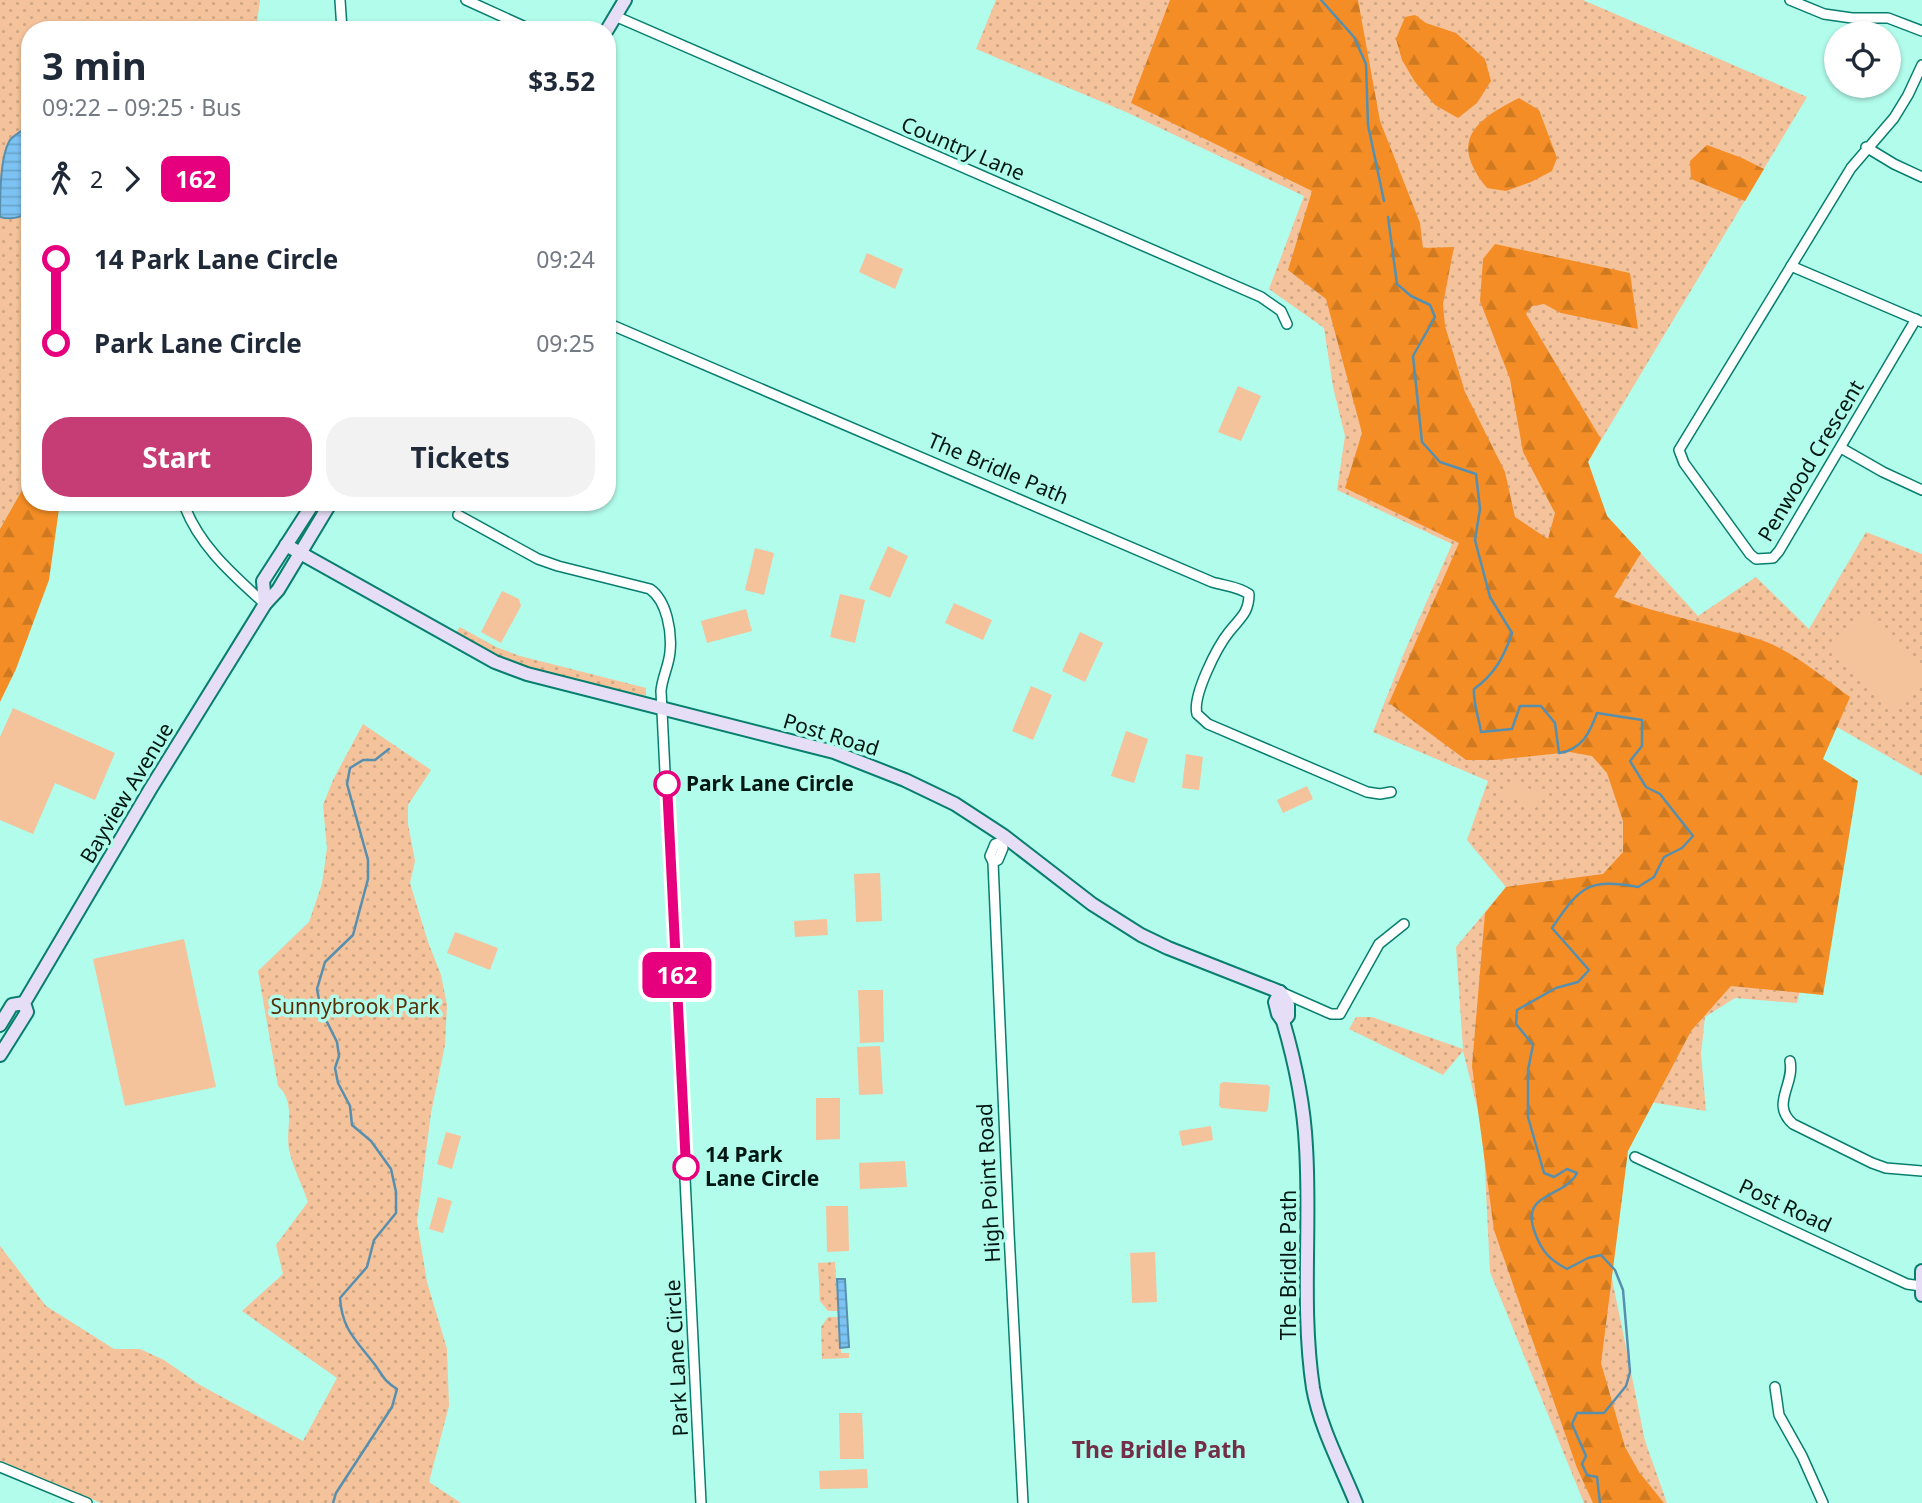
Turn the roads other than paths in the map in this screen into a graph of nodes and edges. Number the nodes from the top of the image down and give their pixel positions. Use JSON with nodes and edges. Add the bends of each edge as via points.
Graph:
{"nodes":[{"id":1,"x":340,"y":0,"type":"edge"},
{"id":2,"x":466,"y":0,"type":"edge"},
{"id":3,"x":625,"y":0,"type":"edge"},
{"id":4,"x":1790,"y":0,"type":"edge"},
{"id":5,"x":615,"y":16,"type":"junction"},
{"id":6,"x":341,"y":21,"type":"edge"},
{"id":7,"x":512,"y":21,"type":"edge"},
{"id":8,"x":612,"y":21,"type":"edge"},
{"id":9,"x":1922,"y":31,"type":"edge"},
{"id":10,"x":1922,"y":65,"type":"edge"},
{"id":11,"x":1866,"y":147,"type":"junction"},
{"id":12,"x":1922,"y":177,"type":"edge"},
{"id":13,"x":1791,"y":266,"type":"junction"},
{"id":14,"x":1919,"y":321,"type":"edge"},
{"id":15,"x":1287,"y":324,"type":"dead end"},
{"id":16,"x":616,"y":327,"type":"edge"},
{"id":17,"x":1841,"y":448,"type":"junction"},
{"id":18,"x":1922,"y":490,"type":"edge"},
{"id":19,"x":186,"y":511,"type":"edge"},
{"id":20,"x":308,"y":511,"type":"edge"},
{"id":21,"x":326,"y":511,"type":"edge"},
{"id":22,"x":458,"y":515,"type":"dead end"},
{"id":23,"x":286,"y":545,"type":"junction"},
{"id":24,"x":300,"y":553,"type":"junction"},
{"id":25,"x":265,"y":604,"type":"junction"},
{"id":26,"x":663,"y":709,"type":"junction"},
{"id":27,"x":1391,"y":792,"type":"dead end"},
{"id":28,"x":1002,"y":839,"type":"junction"},
{"id":29,"x":1404,"y":924,"type":"dead end"},
{"id":30,"x":1280,"y":992,"type":"junction"},
{"id":31,"x":24,"y":1003,"type":"junction"},
{"id":32,"x":0,"y":1025,"type":"edge"},
{"id":33,"x":0,"y":1055,"type":"edge"},
{"id":34,"x":1790,"y":1061,"type":"dead end"},
{"id":35,"x":1635,"y":1157,"type":"dead end"},
{"id":36,"x":1922,"y":1171,"type":"edge"},
{"id":37,"x":1922,"y":1271,"type":"edge"},
{"id":38,"x":1921,"y":1291,"type":"edge"},
{"id":39,"x":1775,"y":1387,"type":"dead end"},
{"id":40,"x":0,"y":1467,"type":"edge"},
{"id":41,"x":87,"y":1503,"type":"edge"},
{"id":42,"x":701,"y":1503,"type":"edge"},
{"id":43,"x":1023,"y":1503,"type":"edge"},
{"id":44,"x":1356,"y":1503,"type":"edge"},
{"id":45,"x":1823,"y":1503,"type":"edge"}],
"edges":[{"from":1,"to":6,"type":"street"},
{"from":2,"to":7,"type":"street"},
{"from":3,"to":5,"type":"street"},
{"from":4,"to":9,"type":"street","via":[[1824,14],[1888,18]]},
{"from":5,"to":8,"type":"street"},
{"from":5,"to":15,"type":"street","name":"Country Lane","via":[[1261,297],[1281,311]]},
{"from":10,"to":11,"type":"street","via":[[1900,109]]},
{"from":11,"to":12,"type":"street"},
{"from":11,"to":13,"type":"street"},
{"from":13,"to":14,"type":"street"},
{"from":13,"to":17,"type":"street","name":"Penwood Crescent","via":[[1679,450],[1750,554],[1765,560],[1779,551]]},
{"from":14,"to":17,"type":"street","name":"Penwood Crescent"},
{"from":16,"to":27,"type":"street","name":"The Bridle Path","via":[[1212,582],[1238,586],[1249,594],[1249,606],[1210,667],[1196,702],[1197,714],[1208,724],[1367,792]]},
{"from":17,"to":18,"type":"street"},
{"from":19,"to":25,"type":"street","via":[[223,565]]},
{"from":20,"to":23,"type":"street","name":"Bayview Avenue"},
{"from":21,"to":24,"type":"street","name":"Bayview Avenue"},
{"from":22,"to":26,"type":"street","name":"Park Lane Circle","via":[[538,559],[658,595],[671,632],[661,688]]},
{"from":23,"to":24,"type":"street","name":"Post Road"},
{"from":23,"to":25,"type":"street","name":"Bayview Avenue","via":[[263,581]]},
{"from":24,"to":25,"type":"street","name":"Bayview Avenue"},
{"from":24,"to":26,"type":"street","name":"Post Road","via":[[495,662]]},
{"from":25,"to":31,"type":"street","name":"Bayview Avenue"},
{"from":26,"to":28,"type":"street","name":"Post Road","via":[[834,752],[955,804]]},
{"from":26,"to":42,"type":"street","name":"Park Lane Circle"},
{"from":28,"to":30,"type":"street","name":"Post Road","via":[[1141,935]]},
{"from":28,"to":43,"type":"street","name":"High Point Road","via":[[990,856]]},
{"from":29,"to":30,"type":"street","name":"Post Road","via":[[1378,944],[1340,1014]]},
{"from":30,"to":44,"type":"street","name":"The Bridle Path","via":[[1288,1005],[1283,1021],[1306,1146],[1308,1348],[1314,1391]]},
{"from":31,"to":32,"type":"street","name":"Bayview Avenue","via":[[12,1005]]},
{"from":31,"to":33,"type":"street","name":"Bayview Avenue","via":[[27,1012]]},
{"from":34,"to":36,"type":"street","via":[[1782,1108],[1793,1124],[1871,1163]]},
{"from":35,"to":38,"type":"street","name":"Post Road"},
{"from":37,"to":38,"type":"street"},
{"from":39,"to":45,"type":"street","via":[[1779,1415]]},
{"from":40,"to":41,"type":"street"}]}
